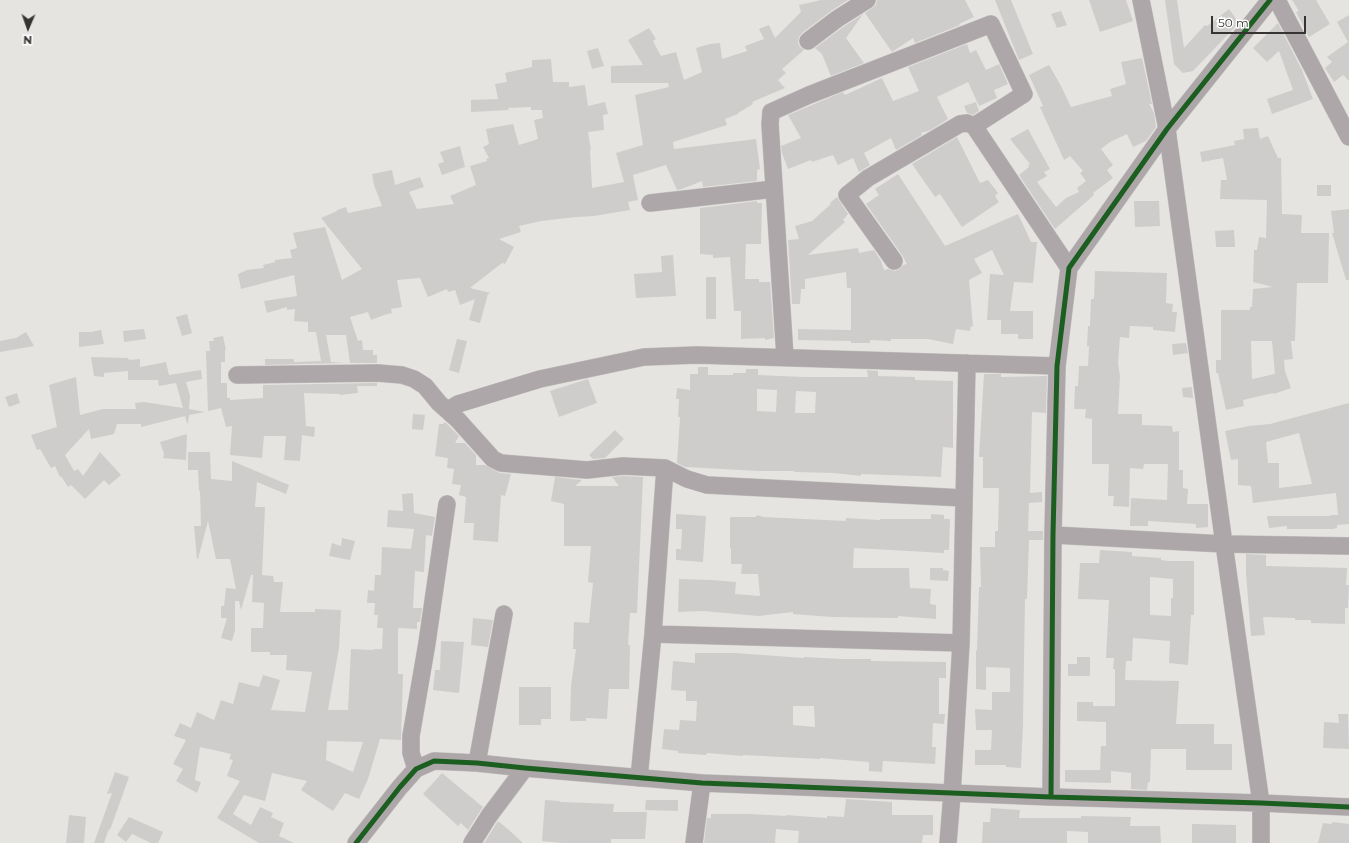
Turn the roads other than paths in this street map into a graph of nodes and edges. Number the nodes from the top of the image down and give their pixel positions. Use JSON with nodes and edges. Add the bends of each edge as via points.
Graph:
{"nodes":[{"id":1,"x":867,"y":0,"type":"edge"},
{"id":2,"x":1141,"y":0,"type":"edge"},
{"id":3,"x":1270,"y":0,"type":"edge"},
{"id":4,"x":1277,"y":0,"type":"edge"},
{"id":5,"x":808,"y":42,"type":"dead end"},
{"id":6,"x":974,"y":126,"type":"junction"},
{"id":7,"x":1167,"y":129,"type":"junction"},
{"id":8,"x":1349,"y":137,"type":"edge"},
{"id":9,"x":774,"y":189,"type":"junction"},
{"id":10,"x":650,"y":203,"type":"dead end"},
{"id":11,"x":894,"y":261,"type":"dead end"},
{"id":12,"x":1069,"y":268,"type":"junction"},
{"id":13,"x":785,"y":358,"type":"junction"},
{"id":14,"x":967,"y":363,"type":"junction"},
{"id":15,"x":1057,"y":366,"type":"junction"},
{"id":16,"x":237,"y":375,"type":"dead end"},
{"id":17,"x":451,"y":414,"type":"junction"},
{"id":18,"x":664,"y":468,"type":"junction"},
{"id":19,"x":964,"y":498,"type":"junction"},
{"id":20,"x":447,"y":504,"type":"dead end"},
{"id":21,"x":1053,"y":535,"type":"junction"},
{"id":22,"x":1224,"y":544,"type":"junction"},
{"id":23,"x":1349,"y":546,"type":"edge"},
{"id":24,"x":504,"y":614,"type":"dead end"},
{"id":25,"x":653,"y":634,"type":"junction"},
{"id":26,"x":961,"y":643,"type":"junction"},
{"id":27,"x":477,"y":763,"type":"junction"},
{"id":28,"x":525,"y":768,"type":"junction"},
{"id":29,"x":416,"y":769,"type":"junction"},
{"id":30,"x":639,"y":778,"type":"junction"},
{"id":31,"x":702,"y":783,"type":"junction"},
{"id":32,"x":952,"y":794,"type":"junction"},
{"id":33,"x":1050,"y":798,"type":"junction"},
{"id":34,"x":1261,"y":803,"type":"junction"},
{"id":35,"x":1349,"y":807,"type":"edge"},
{"id":36,"x":356,"y":843,"type":"edge"},
{"id":37,"x":472,"y":843,"type":"edge"},
{"id":38,"x":694,"y":843,"type":"edge"},
{"id":39,"x":948,"y":843,"type":"edge"},
{"id":40,"x":1261,"y":843,"type":"edge"}],
"edges":[{"from":1,"to":5,"type":"street"},
{"from":2,"to":7,"type":"street"},
{"from":3,"to":7,"type":"street"},
{"from":4,"to":8,"type":"street"},
{"from":6,"to":9,"type":"street","via":[[1024,94],[991,24],[809,94],[771,112]]},
{"from":6,"to":11,"type":"street","via":[[960,124],[868,178],[847,195]]},
{"from":6,"to":12,"type":"street"},
{"from":7,"to":12,"type":"street"},
{"from":7,"to":22,"type":"street"},
{"from":9,"to":10,"type":"street"},
{"from":9,"to":13,"type":"street"},
{"from":12,"to":15,"type":"street"},
{"from":13,"to":14,"type":"street"},
{"from":13,"to":17,"type":"street","via":[[697,355],[644,357],[540,379],[458,404],[453,407]]},
{"from":14,"to":15,"type":"street"},
{"from":14,"to":19,"type":"street"},
{"from":15,"to":21,"type":"street"},
{"from":16,"to":17,"type":"street","via":[[402,375],[425,386]]},
{"from":17,"to":18,"type":"street","via":[[492,459],[501,463],[586,470],[623,466]]},
{"from":18,"to":19,"type":"street","via":[[707,485]]},
{"from":18,"to":25,"type":"street"},
{"from":19,"to":26,"type":"street"},
{"from":20,"to":29,"type":"street","via":[[411,736],[411,753]]},
{"from":21,"to":22,"type":"street"},
{"from":21,"to":33,"type":"street"},
{"from":22,"to":23,"type":"street"},
{"from":22,"to":34,"type":"street"},
{"from":24,"to":27,"type":"street"},
{"from":25,"to":26,"type":"street"},
{"from":25,"to":30,"type":"street"},
{"from":26,"to":32,"type":"street"},
{"from":27,"to":28,"type":"street"},
{"from":27,"to":29,"type":"street","via":[[434,761]]},
{"from":28,"to":30,"type":"street"},
{"from":28,"to":37,"type":"street"},
{"from":29,"to":36,"type":"street"},
{"from":30,"to":31,"type":"street"},
{"from":31,"to":32,"type":"street"},
{"from":31,"to":38,"type":"street"},
{"from":32,"to":33,"type":"street"},
{"from":32,"to":39,"type":"street"},
{"from":33,"to":34,"type":"street"},
{"from":34,"to":35,"type":"street"},
{"from":34,"to":40,"type":"street"}]}
